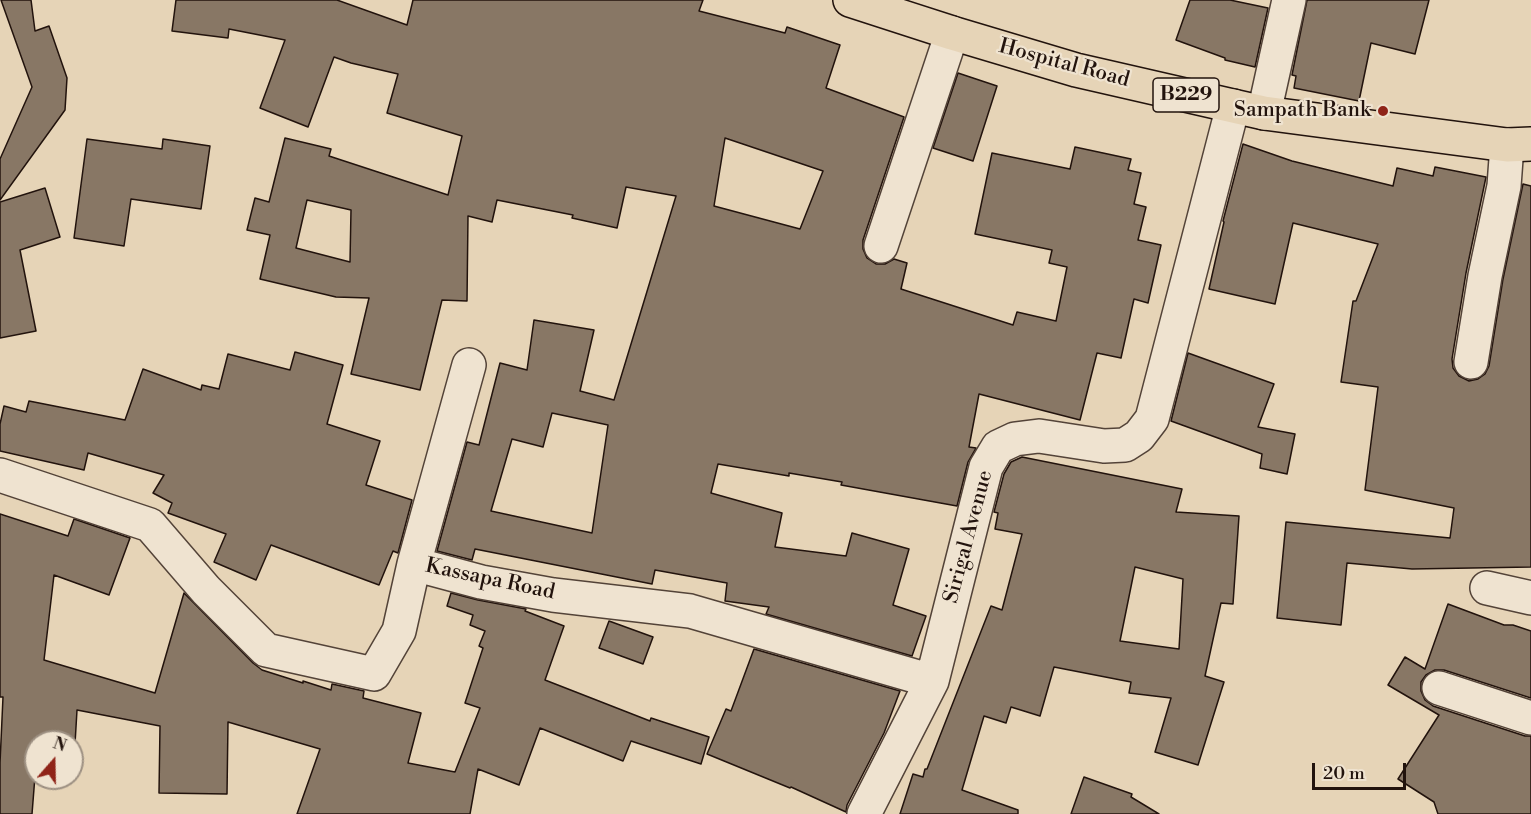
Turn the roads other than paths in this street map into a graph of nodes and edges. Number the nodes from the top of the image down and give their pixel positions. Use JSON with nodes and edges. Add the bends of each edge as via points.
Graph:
{"nodes":[{"id":1,"x":850,"y":0,"type":"edge"},
{"id":2,"x":1289,"y":0,"type":"edge"},
{"id":3,"x":952,"y":33,"type":"junction"},
{"id":4,"x":1249,"y":110,"type":"junction"},
{"id":5,"x":1519,"y":144,"type":"edge"},
{"id":6,"x":881,"y":246,"type":"dead end"},
{"id":7,"x":1471,"y":362,"type":"dead end"},
{"id":8,"x":469,"y":365,"type":"dead end"},
{"id":9,"x":0,"y":475,"type":"edge"},
{"id":10,"x":414,"y":564,"type":"junction"},
{"id":11,"x":1487,"y":588,"type":"dead end"},
{"id":12,"x":1531,"y":598,"type":"edge"},
{"id":13,"x":932,"y":681,"type":"junction"},
{"id":14,"x":1439,"y":688,"type":"dead end"},
{"id":15,"x":1531,"y":718,"type":"edge"},
{"id":16,"x":864,"y":814,"type":"edge"}],
"edges":[{"from":1,"to":3,"type":"main road","name":"Hospital Road","number":"B229"},
{"from":2,"to":4,"type":"street","name":"Sirigal Avenue"},
{"from":3,"to":4,"type":"main road","name":"Hospital Road","number":"B229","via":[[1076,70]]},
{"from":3,"to":6,"type":"street"},
{"from":4,"to":5,"type":"main road","name":"Hospital Road","number":"B229"},
{"from":4,"to":13,"type":"street","name":"Sirigal Avenue","via":[[1152,419],[1139,436],[1125,445],[1104,446],[1039,436],[998,447],[986,467]]},
{"from":5,"to":7,"type":"street","via":[[1504,186]]},
{"from":8,"to":10,"type":"street"},
{"from":9,"to":10,"type":"street","name":"Kassapa Road","via":[[150,525],[206,591],[266,650],[374,674],[399,632]]},
{"from":10,"to":13,"type":"street","name":"Kassapa Road","via":[[480,582],[553,595],[690,610]]},
{"from":11,"to":12,"type":"street"},
{"from":13,"to":16,"type":"street","name":"Sirigal Avenue"},
{"from":14,"to":15,"type":"street"}]}
